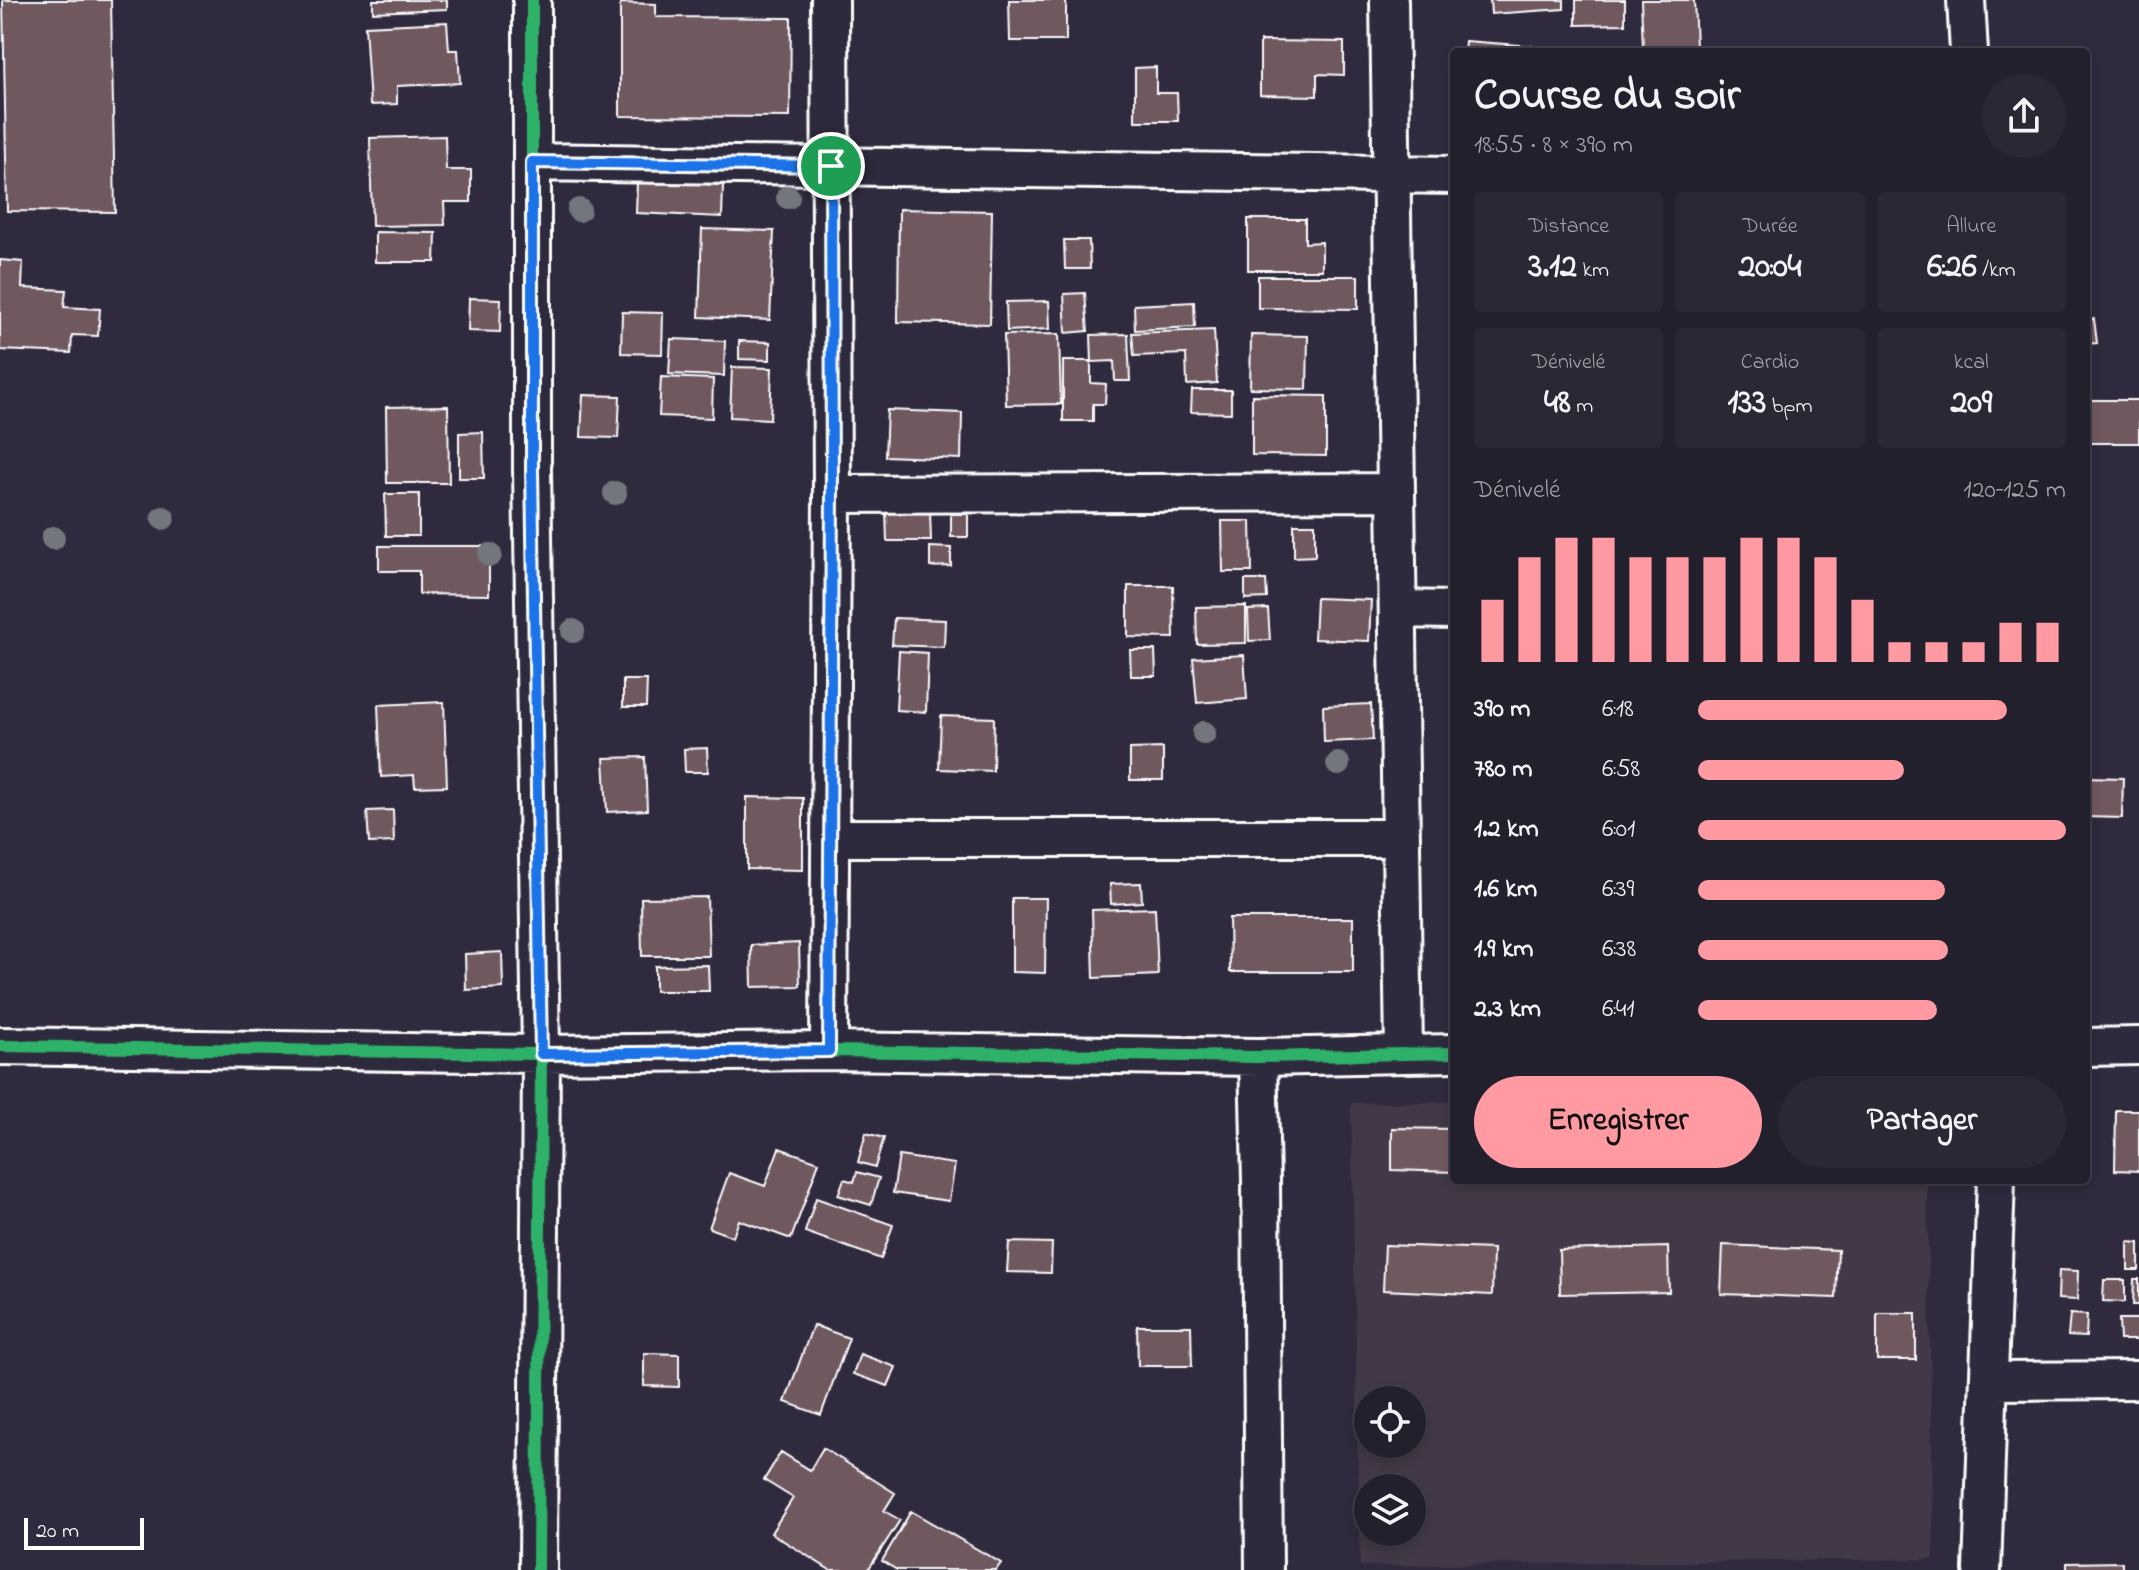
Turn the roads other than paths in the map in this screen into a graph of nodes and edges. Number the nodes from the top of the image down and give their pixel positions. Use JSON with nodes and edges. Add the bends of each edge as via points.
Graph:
{"nodes":[{"id":1,"x":532,"y":0,"type":"edge"},
{"id":2,"x":830,"y":0,"type":"edge"},
{"id":3,"x":1389,"y":0,"type":"edge"},
{"id":4,"x":1966,"y":0,"type":"edge"},
{"id":5,"x":1969,"y":48,"type":"edge"},
{"id":6,"x":532,"y":162,"type":"junction"},
{"id":7,"x":831,"y":166,"type":"junction"},
{"id":8,"x":1391,"y":174,"type":"junction"},
{"id":9,"x":1450,"y":175,"type":"edge"},
{"id":10,"x":1396,"y":492,"type":"junction"},
{"id":11,"x":832,"y":494,"type":"junction"},
{"id":12,"x":1398,"y":609,"type":"junction"},
{"id":13,"x":1450,"y":610,"type":"edge"},
{"id":14,"x":831,"y":838,"type":"junction"},
{"id":15,"x":1401,"y":838,"type":"junction"},
{"id":16,"x":0,"y":1046,"type":"edge"},
{"id":17,"x":2139,"y":1046,"type":"edge"},
{"id":18,"x":2090,"y":1047,"type":"edge"},
{"id":19,"x":829,"y":1051,"type":"junction"},
{"id":20,"x":1450,"y":1053,"type":"edge"},
{"id":21,"x":541,"y":1054,"type":"junction"},
{"id":22,"x":1404,"y":1054,"type":"junction"},
{"id":23,"x":1258,"y":1057,"type":"junction"},
{"id":24,"x":1996,"y":1184,"type":"edge"},
{"id":25,"x":2139,"y":1380,"type":"edge"},
{"id":26,"x":1989,"y":1381,"type":"junction"},
{"id":27,"x":538,"y":1570,"type":"edge"},
{"id":28,"x":1264,"y":1570,"type":"edge"},
{"id":29,"x":1982,"y":1570,"type":"edge"}],
"edges":[{"from":1,"to":6,"type":"street"},
{"from":2,"to":7,"type":"street"},
{"from":3,"to":8,"type":"street"},
{"from":4,"to":5,"type":"street"},
{"from":6,"to":7,"type":"street"},
{"from":6,"to":21,"type":"street"},
{"from":7,"to":8,"type":"street"},
{"from":7,"to":11,"type":"street"},
{"from":8,"to":9,"type":"street"},
{"from":8,"to":10,"type":"street"},
{"from":10,"to":11,"type":"street"},
{"from":10,"to":12,"type":"street"},
{"from":11,"to":14,"type":"street"},
{"from":12,"to":13,"type":"street"},
{"from":12,"to":15,"type":"street"},
{"from":14,"to":15,"type":"street"},
{"from":14,"to":19,"type":"street"},
{"from":15,"to":22,"type":"street"},
{"from":16,"to":21,"type":"street"},
{"from":17,"to":18,"type":"street"},
{"from":19,"to":21,"type":"street"},
{"from":19,"to":23,"type":"street"},
{"from":20,"to":22,"type":"street"},
{"from":21,"to":27,"type":"street"},
{"from":22,"to":23,"type":"street"},
{"from":23,"to":28,"type":"street"},
{"from":24,"to":26,"type":"street"},
{"from":25,"to":26,"type":"street"},
{"from":26,"to":29,"type":"street"}]}
